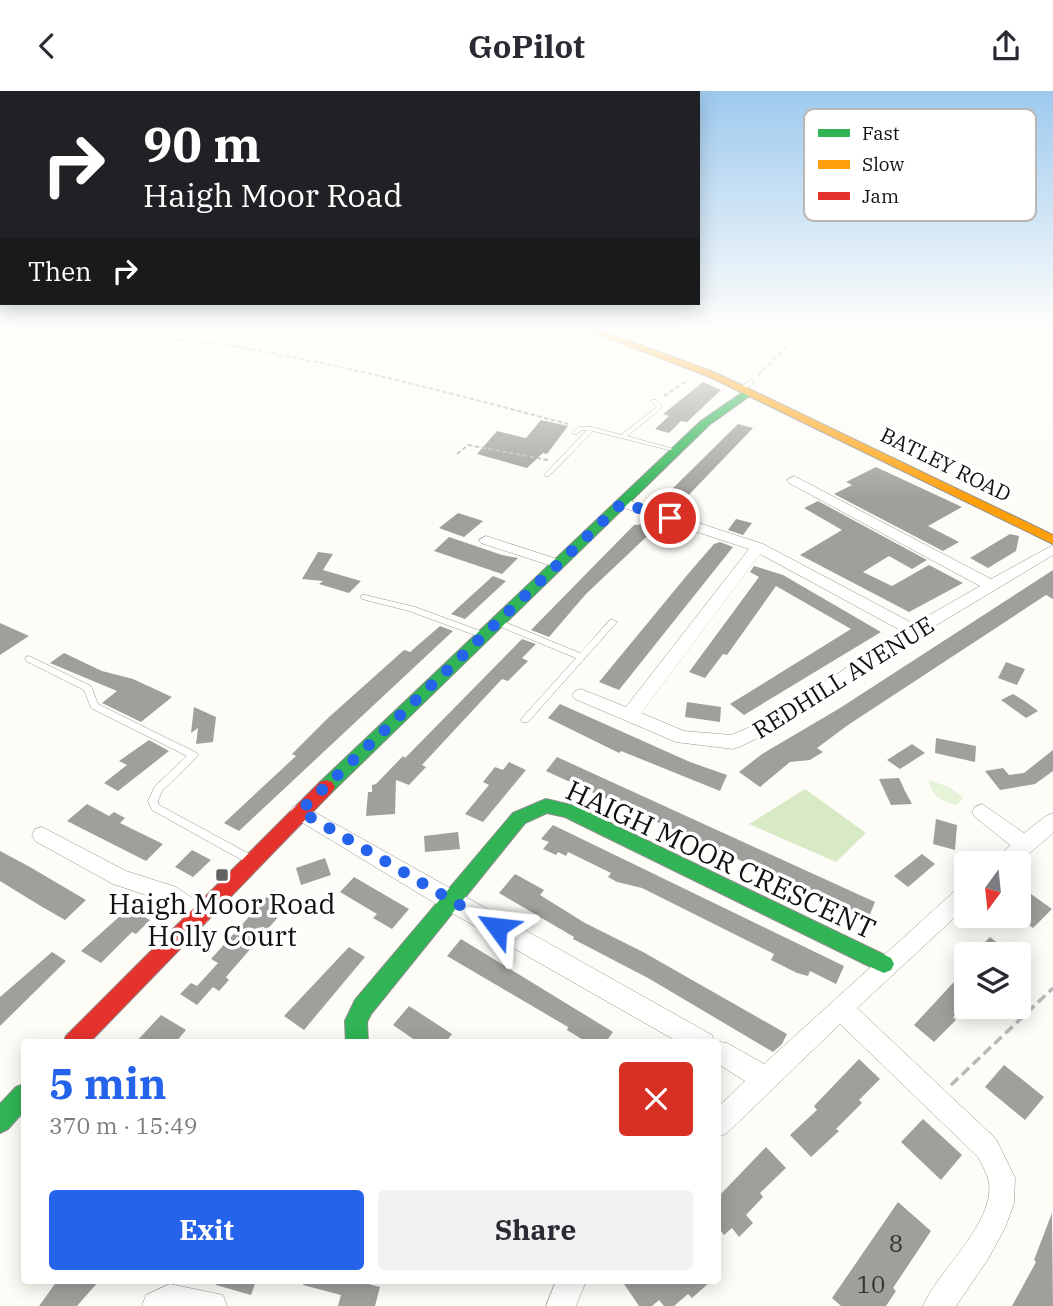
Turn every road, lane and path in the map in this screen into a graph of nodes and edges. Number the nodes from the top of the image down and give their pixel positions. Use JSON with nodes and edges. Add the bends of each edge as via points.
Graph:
{"nodes":[{"id":1,"x":418,"y":386,"type":"edge"},
{"id":2,"x":678,"y":386,"type":"edge"},
{"id":3,"x":742,"y":386,"type":"edge"},
{"id":4,"x":750,"y":386,"type":"edge"},
{"id":5,"x":748,"y":388,"type":"junction"},
{"id":6,"x":654,"y":401,"type":"joint"},
{"id":7,"x":592,"y":429,"type":"junction"},
{"id":8,"x":578,"y":431,"type":"joint"},
{"id":9,"x":622,"y":437,"type":"junction"},
{"id":10,"x":675,"y":451,"type":"junction"},
{"id":11,"x":457,"y":454,"type":"dead end"},
{"id":12,"x":550,"y":460,"type":"dead end"},
{"id":13,"x":547,"y":475,"type":"dead end"},
{"id":14,"x":794,"y":480,"type":"dead end"},
{"id":15,"x":622,"y":503,"type":"junction"},
{"id":16,"x":486,"y":540,"type":"dead end"},
{"id":17,"x":1052,"y":541,"type":"edge"},
{"id":18,"x":758,"y":547,"type":"junction"},
{"id":19,"x":558,"y":564,"type":"junction"},
{"id":20,"x":992,"y":586,"type":"junction"},
{"id":21,"x":365,"y":597,"type":"dead end"},
{"id":22,"x":497,"y":622,"type":"junction"},
{"id":23,"x":613,"y":622,"type":"dead end"},
{"id":24,"x":914,"y":631,"type":"junction"},
{"id":25,"x":484,"y":635,"type":"junction"},
{"id":26,"x":582,"y":657,"type":"junction"},
{"id":27,"x":29,"y":659,"type":"dead end"},
{"id":28,"x":581,"y":695,"type":"dead end"},
{"id":29,"x":631,"y":715,"type":"junction"},
{"id":30,"x":525,"y":720,"type":"dead end"},
{"id":31,"x":300,"y":811,"type":"junction"},
{"id":32,"x":982,"y":812,"type":"dead end"},
{"id":33,"x":1053,"y":821,"type":"edge"},
{"id":34,"x":41,"y":835,"type":"dead end"},
{"id":35,"x":1024,"y":844,"type":"junction"},
{"id":36,"x":1016,"y":851,"type":"edge"},
{"id":37,"x":252,"y":860,"type":"junction"},
{"id":38,"x":451,"y":902,"type":"junction"},
{"id":39,"x":954,"y":904,"type":"edge"},
{"id":40,"x":198,"y":915,"type":"junction"},
{"id":41,"x":884,"y":964,"type":"junction"},
{"id":42,"x":1053,"y":988,"type":"edge"},
{"id":43,"x":842,"y":1009,"type":"junction"},
{"id":44,"x":78,"y":1039,"type":"edge"},
{"id":45,"x":357,"y":1039,"type":"edge"},
{"id":46,"x":696,"y":1039,"type":"edge"},
{"id":47,"x":721,"y":1053,"type":"edge"},
{"id":48,"x":766,"y":1079,"type":"junction"},
{"id":49,"x":21,"y":1098,"type":"edge"},
{"id":50,"x":937,"y":1098,"type":"junction"},
{"id":51,"x":0,"y":1121,"type":"edge"},
{"id":52,"x":721,"y":1121,"type":"edge"},
{"id":53,"x":569,"y":1284,"type":"edge"},
{"id":54,"x":165,"y":1295,"type":"edge"},
{"id":55,"x":212,"y":1306,"type":"edge"},
{"id":56,"x":561,"y":1306,"type":"edge"},
{"id":57,"x":938,"y":1306,"type":"edge"}],
"edges":[{"from":1,"to":8,"type":"path"},
{"from":2,"to":6,"type":"path"},
{"from":3,"to":5,"type":"street","name":"BATLEY ROAD"},
{"from":4,"to":5,"type":"path"},
{"from":5,"to":10,"type":"street"},
{"from":5,"to":17,"type":"street","name":"BATLEY ROAD"},
{"from":6,"to":9,"type":"lane","via":[[660,407],[655,414]]},
{"from":7,"to":8,"type":"lane"},
{"from":7,"to":9,"type":"lane"},
{"from":7,"to":13,"type":"lane"},
{"from":9,"to":10,"type":"lane"},
{"from":10,"to":15,"type":"street"},
{"from":11,"to":12,"type":"path","via":[[468,445]]},
{"from":14,"to":20,"type":"street","via":[[819,488]]},
{"from":15,"to":18,"type":"street"},
{"from":15,"to":19,"type":"street"},
{"from":16,"to":19,"type":"street"},
{"from":17,"to":20,"type":"street","name":"REDHILL AVENUE"},
{"from":18,"to":24,"type":"street"},
{"from":18,"to":29,"type":"street"},
{"from":19,"to":22,"type":"street"},
{"from":20,"to":24,"type":"street","name":"REDHILL AVENUE"},
{"from":21,"to":25,"type":"lane"},
{"from":22,"to":25,"type":"street"},
{"from":22,"to":26,"type":"lane"},
{"from":23,"to":26,"type":"lane"},
{"from":24,"to":29,"type":"street","name":"REDHILL AVENUE","via":[[775,723],[733,742],[682,737]]},
{"from":25,"to":31,"type":"street"},
{"from":26,"to":30,"type":"lane"},
{"from":27,"to":37,"type":"lane","via":[[88,688],[94,706],[194,755],[158,789],[155,807]]},
{"from":28,"to":29,"type":"street","name":"REDHILL AVENUE"},
{"from":31,"to":37,"type":"street"},
{"from":31,"to":38,"type":"street"},
{"from":32,"to":35,"type":"street"},
{"from":33,"to":35,"type":"street"},
{"from":34,"to":40,"type":"street","via":[[120,878],[168,893]]},
{"from":35,"to":36,"type":"street"},
{"from":37,"to":40,"type":"street"},
{"from":38,"to":41,"type":"street","name":"HAIGH MOOR CRESCENT","via":[[519,818],[535,808],[557,807]]},
{"from":38,"to":45,"type":"street","name":"HAIGH MOOR CRESCENT","via":[[363,1007],[356,1021]]},
{"from":38,"to":46,"type":"street"},
{"from":39,"to":41,"type":"street"},
{"from":40,"to":44,"type":"street"},
{"from":41,"to":43,"type":"street"},
{"from":42,"to":50,"type":"path"},
{"from":43,"to":48,"type":"street"},
{"from":43,"to":50,"type":"street"},
{"from":47,"to":48,"type":"street"},
{"from":48,"to":52,"type":"street"},
{"from":49,"to":51,"type":"street"},
{"from":50,"to":57,"type":"street","via":[[987,1148],[1003,1185],[993,1222]]},
{"from":53,"to":56,"type":"street"},
{"from":54,"to":55,"type":"street"}]}
